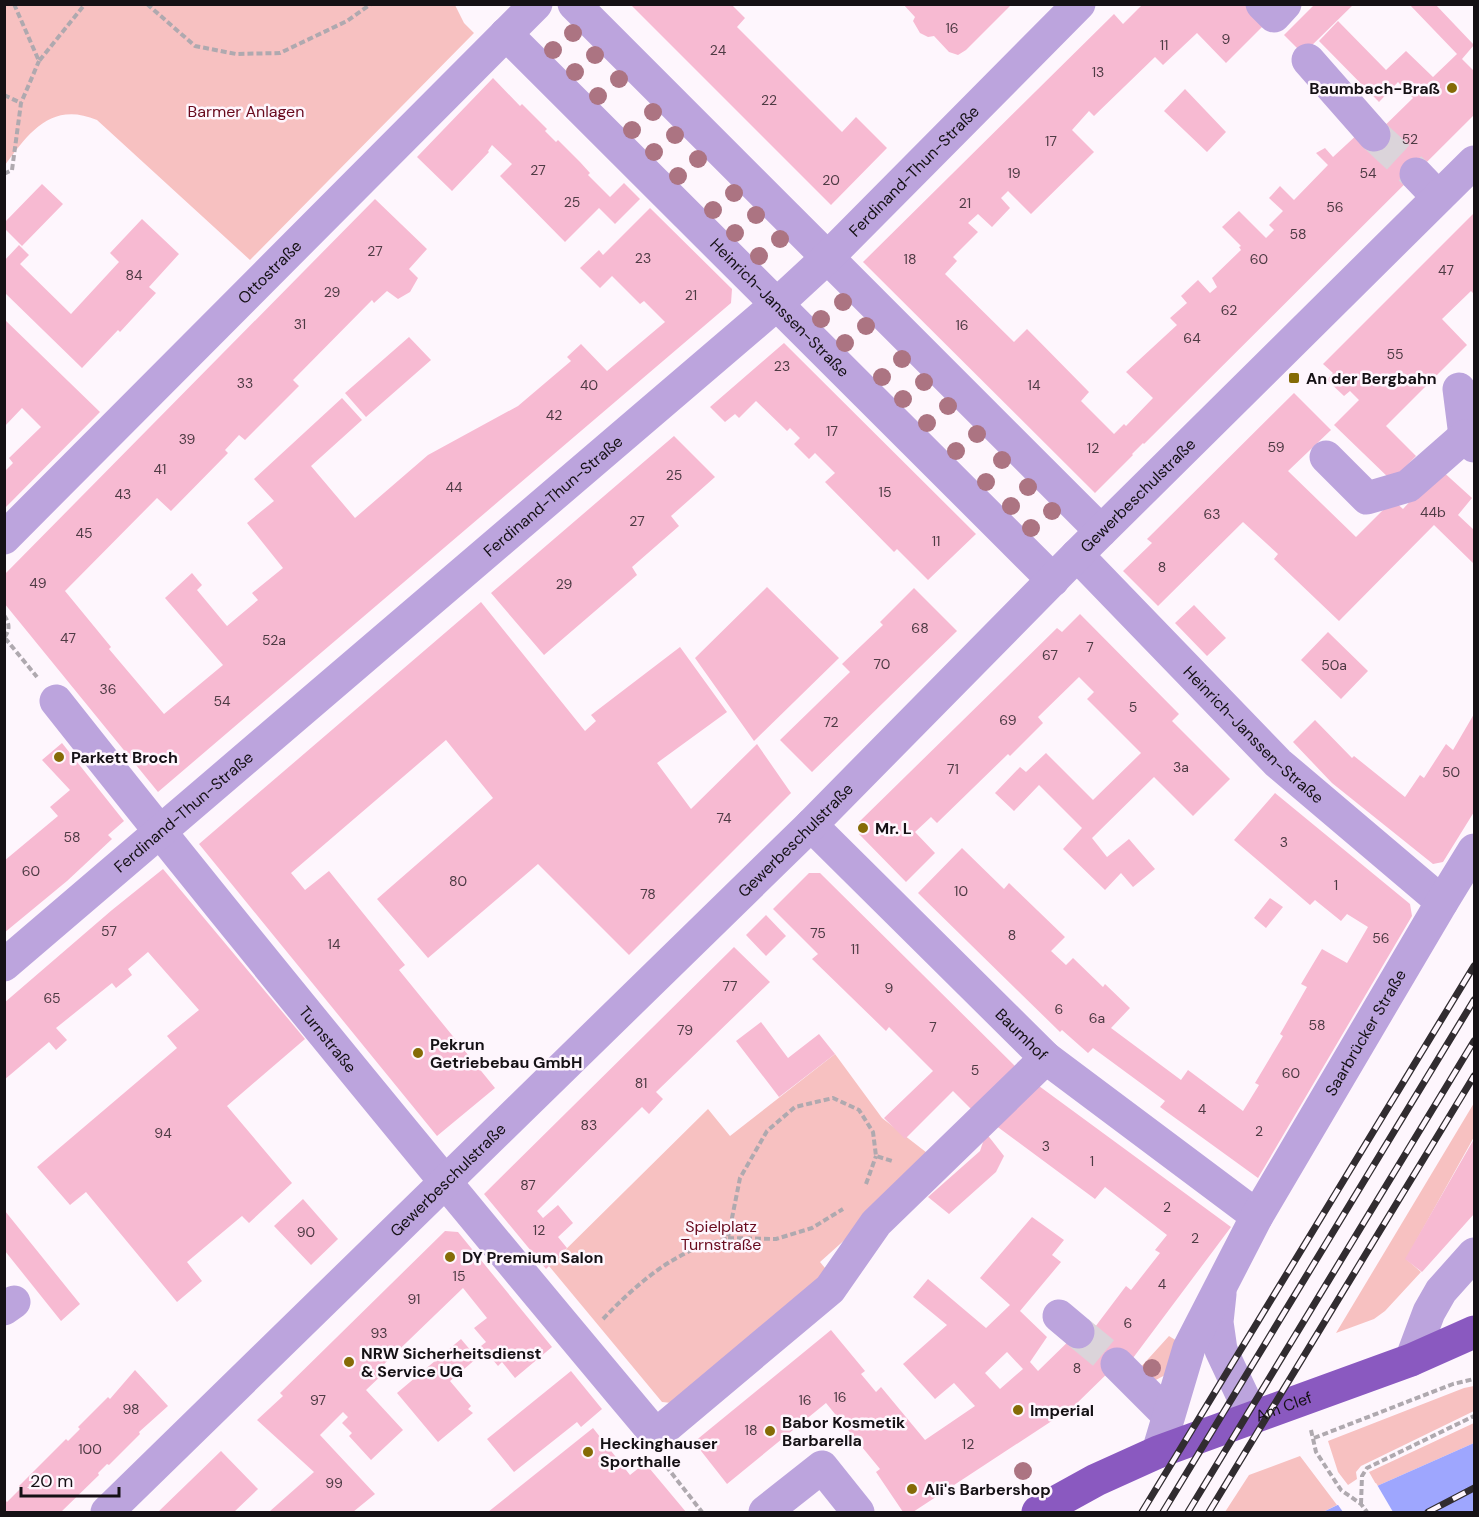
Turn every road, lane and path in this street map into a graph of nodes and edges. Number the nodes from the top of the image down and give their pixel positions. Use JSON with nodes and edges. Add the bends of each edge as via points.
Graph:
{"nodes":[{"id":1,"x":14,"y":4,"type":"edge"},
{"id":2,"x":85,"y":4,"type":"edge"},
{"id":3,"x":147,"y":4,"type":"edge"},
{"id":4,"x":371,"y":4,"type":"edge"},
{"id":5,"x":536,"y":4,"type":"edge"},
{"id":6,"x":574,"y":4,"type":"edge"},
{"id":7,"x":1079,"y":4,"type":"edge"},
{"id":8,"x":1262,"y":4,"type":"edge"},
{"id":9,"x":1285,"y":4,"type":"edge"},
{"id":10,"x":506,"y":34,"type":"junction"},
{"id":11,"x":1308,"y":60,"type":"dead end"},
{"id":12,"x":39,"y":61,"type":"junction"},
{"id":13,"x":4,"y":95,"type":"edge"},
{"id":14,"x":21,"y":103,"type":"junction"},
{"id":15,"x":1374,"y":135,"type":"tunnel mouth"},
{"id":16,"x":1474,"y":162,"type":"edge"},
{"id":17,"x":4,"y":174,"type":"edge"},
{"id":18,"x":1416,"y":174,"type":"tunnel mouth"},
{"id":19,"x":1438,"y":197,"type":"junction"},
{"id":20,"x":828,"y":257,"type":"junction"},
{"id":21,"x":776,"y":305,"type":"junction"},
{"id":22,"x":1459,"y":389,"type":"dead end"},
{"id":23,"x":1470,"y":441,"type":"edge"},
{"id":24,"x":1326,"y":457,"type":"dead end"},
{"id":25,"x":1101,"y":531,"type":"junction"},
{"id":26,"x":4,"y":538,"type":"edge"},
{"id":27,"x":1077,"y":555,"type":"junction"},
{"id":28,"x":1053,"y":580,"type":"junction"},
{"id":29,"x":4,"y":615,"type":"edge"},
{"id":30,"x":5,"y":638,"type":"edge"},
{"id":31,"x":56,"y":701,"type":"joint"},
{"id":32,"x":811,"y":825,"type":"junction"},
{"id":33,"x":160,"y":833,"type":"junction"},
{"id":34,"x":1474,"y":850,"type":"edge"},
{"id":35,"x":1442,"y":902,"type":"junction"},
{"id":36,"x":4,"y":965,"type":"edge"},
{"id":37,"x":1046,"y":1058,"type":"junction"},
{"id":38,"x":876,"y":1156,"type":"junction"},
{"id":39,"x":893,"y":1161,"type":"dead end"},
{"id":40,"x":445,"y":1182,"type":"junction"},
{"id":41,"x":861,"y":1190,"type":"dead end"},
{"id":42,"x":845,"y":1208,"type":"dead end"},
{"id":43,"x":1257,"y":1216,"type":"junction"},
{"id":44,"x":728,"y":1238,"type":"junction"},
{"id":45,"x":1474,"y":1254,"type":"edge"},
{"id":46,"x":1221,"y":1286,"type":"junction"},
{"id":47,"x":1474,"y":1332,"type":"edge"},
{"id":48,"x":580,"y":1344,"type":"junction"},
{"id":49,"x":1411,"y":1360,"type":"junction"},
{"id":50,"x":1117,"y":1364,"type":"tunnel mouth"},
{"id":51,"x":1474,"y":1379,"type":"edge"},
{"id":52,"x":1168,"y":1415,"type":"junction"},
{"id":53,"x":1474,"y":1416,"type":"edge"},
{"id":54,"x":1253,"y":1418,"type":"junction"},
{"id":55,"x":656,"y":1435,"type":"junction"},
{"id":56,"x":1314,"y":1438,"type":"dead end"},
{"id":57,"x":1158,"y":1452,"type":"junction"},
{"id":58,"x":1316,"y":1452,"type":"dead end"},
{"id":59,"x":1361,"y":1504,"type":"junction"},
{"id":60,"x":107,"y":1512,"type":"edge"},
{"id":61,"x":702,"y":1512,"type":"edge"},
{"id":62,"x":765,"y":1512,"type":"edge"},
{"id":63,"x":858,"y":1512,"type":"edge"},
{"id":64,"x":1038,"y":1512,"type":"edge"},
{"id":65,"x":1366,"y":1512,"type":"edge"}],
"edges":[{"from":1,"to":12,"type":"path"},
{"from":2,"to":12,"type":"path"},
{"from":3,"to":4,"type":"path","via":[[195,46],[236,54],[280,53],[347,21]]},
{"from":5,"to":10,"type":"street","name":"Ottostraße"},
{"from":6,"to":20,"type":"street"},
{"from":7,"to":20,"type":"street","name":"Ferdinand-Thun-Straße"},
{"from":8,"to":9,"type":"street","via":[[1274,16]]},
{"from":10,"to":21,"type":"street","name":"Heinrich-Janssen-Straße"},
{"from":10,"to":26,"type":"street","name":"Ottostraße"},
{"from":11,"to":15,"type":"street"},
{"from":12,"to":14,"type":"path"},
{"from":13,"to":14,"type":"path"},
{"from":14,"to":17,"type":"path","via":[[12,170]]},
{"from":16,"to":19,"type":"street","name":"Gewerbeschulstraße"},
{"from":18,"to":19,"type":"street"},
{"from":19,"to":25,"type":"street","name":"Gewerbeschulstraße"},
{"from":20,"to":21,"type":"street","name":"Ferdinand-Thun-Straße"},
{"from":20,"to":25,"type":"street"},
{"from":21,"to":28,"type":"street","name":"Heinrich-Janssen-Straße"},
{"from":21,"to":33,"type":"street","name":"Ferdinand-Thun-Straße"},
{"from":22,"to":23,"type":"street"},
{"from":23,"to":24,"type":"street","via":[[1408,486],[1367,498]]},
{"from":25,"to":27,"type":"street","name":"Gewerbeschulstraße"},
{"from":27,"to":28,"type":"street","name":"Gewerbeschulstraße"},
{"from":27,"to":35,"type":"street","name":"Heinrich-Janssen-Straße","via":[[1278,763]]},
{"from":28,"to":32,"type":"street","name":"Gewerbeschulstraße"},
{"from":29,"to":30,"type":"path","via":[[9,630]]},
{"from":30,"to":31,"type":"path"},
{"from":31,"to":33,"type":"street","name":"Turnstraße"},
{"from":32,"to":37,"type":"street","name":"Baumhof"},
{"from":32,"to":40,"type":"street","name":"Gewerbeschulstraße"},
{"from":33,"to":36,"type":"street","name":"Ferdinand-Thun-Straße"},
{"from":33,"to":40,"type":"street","name":"Turnstraße"},
{"from":34,"to":35,"type":"street","name":"Saarbrücker Straße"},
{"from":35,"to":43,"type":"street","name":"Saarbrücker Straße"},
{"from":37,"to":43,"type":"street","name":"Baumhof"},
{"from":37,"to":55,"type":"street","via":[[876,1222],[830,1289]]},
{"from":38,"to":39,"type":"path"},
{"from":38,"to":41,"type":"path","via":[[868,1182]]},
{"from":38,"to":44,"type":"path","via":[[873,1132],[859,1110],[833,1098],[795,1107],[767,1131],[740,1178]]},
{"from":40,"to":48,"type":"street","name":"Turnstraße"},
{"from":40,"to":60,"type":"street","name":"Gewerbeschulstraße"},
{"from":42,"to":44,"type":"path","via":[[812,1228],[776,1239]]},
{"from":43,"to":46,"type":"street","name":"Saarbrücker Straße"},
{"from":44,"to":48,"type":"path","via":[[694,1248],[662,1266],[623,1297]]},
{"from":45,"to":49,"type":"street","via":[[1441,1291]]},
{"from":46,"to":52,"type":"street","name":"Saarbrücker Straße","via":[[1189,1348]]},
{"from":46,"to":54,"type":"street","via":[[1217,1322],[1221,1350]]},
{"from":47,"to":49,"type":"main road","name":"Am Clef"},
{"from":48,"to":55,"type":"street","name":"Turnstraße"},
{"from":49,"to":54,"type":"main road","name":"Am Clef"},
{"from":50,"to":52,"type":"street"},
{"from":51,"to":56,"type":"path"},
{"from":52,"to":57,"type":"street","name":"Saarbrücker Straße"},
{"from":53,"to":59,"type":"path","via":[[1367,1468],[1362,1476]]},
{"from":54,"to":57,"type":"main road","name":"Am Clef"},
{"from":55,"to":61,"type":"path","via":[[648,1442]]},
{"from":57,"to":64,"type":"main road","name":"Am Clef"},
{"from":58,"to":59,"type":"path","via":[[1341,1490]]},
{"from":59,"to":65,"type":"path"},
{"from":62,"to":63,"type":"street","via":[[822,1467]]}]}
